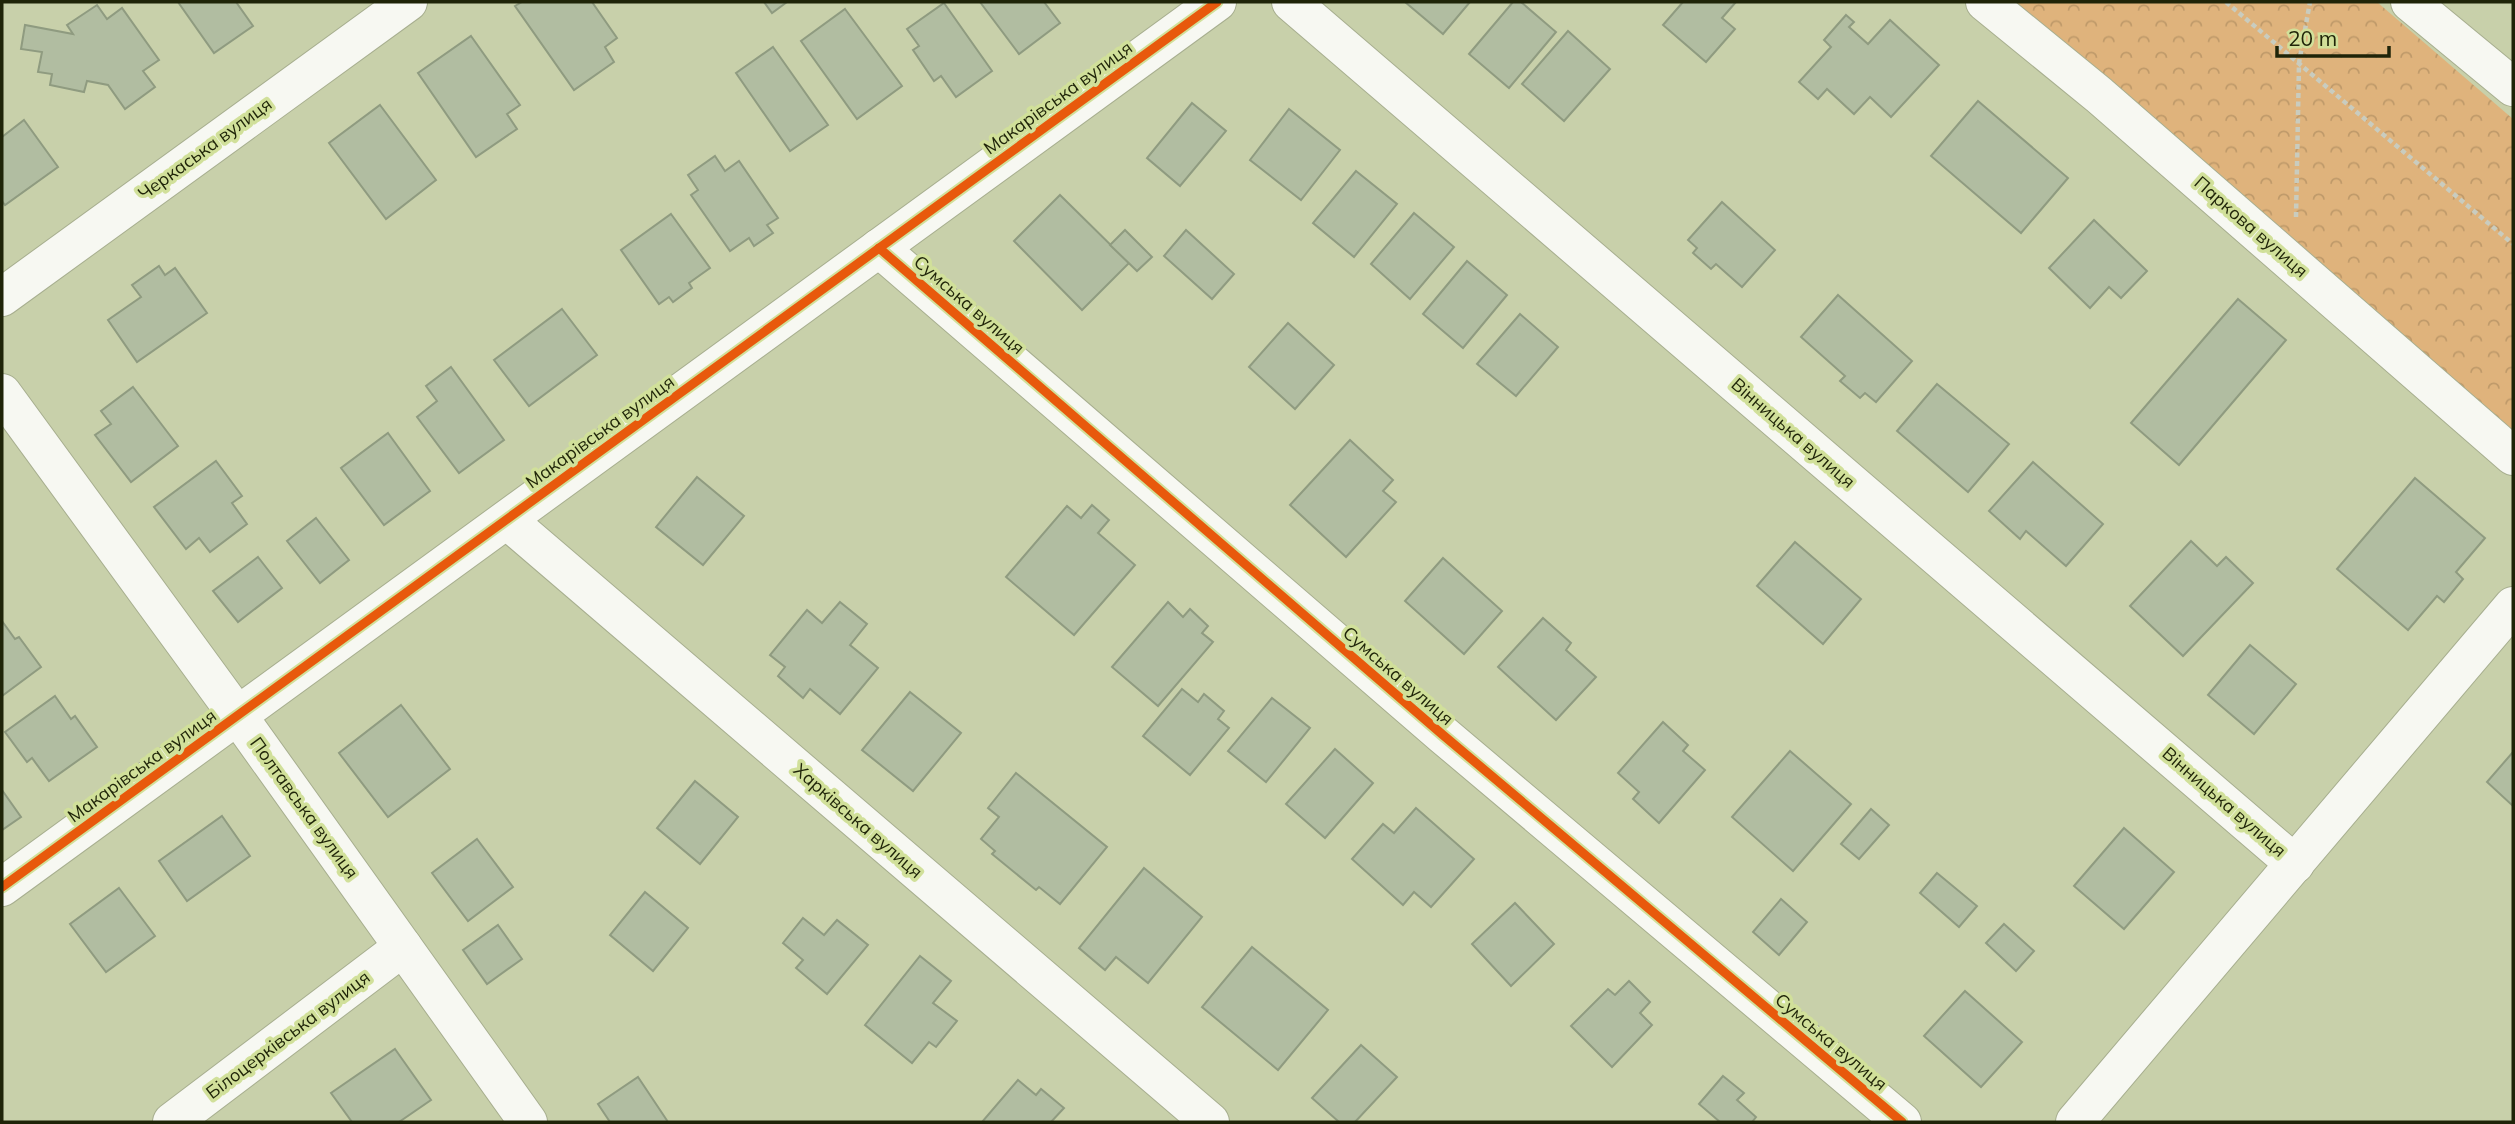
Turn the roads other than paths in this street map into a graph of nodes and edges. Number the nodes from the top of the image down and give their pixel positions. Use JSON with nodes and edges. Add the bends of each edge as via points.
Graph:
{"nodes":[{"id":1,"x":408,"y":2,"type":"edge"},
{"id":2,"x":1217,"y":2,"type":"edge"},
{"id":3,"x":1291,"y":2,"type":"edge"},
{"id":4,"x":1985,"y":2,"type":"edge"},
{"id":5,"x":2410,"y":2,"type":"edge"},
{"id":6,"x":2513,"y":87,"type":"edge"},
{"id":7,"x":879,"y":248,"type":"junction"},
{"id":8,"x":2,"y":297,"type":"edge"},
{"id":9,"x":2,"y":393,"type":"edge"},
{"id":10,"x":2513,"y":456,"type":"edge"},
{"id":11,"x":507,"y":520,"type":"junction"},
{"id":12,"x":2513,"y":606,"type":"edge"},
{"id":13,"x":238,"y":716,"type":"junction"},
{"id":14,"x":2295,"y":864,"type":"junction"},
{"id":15,"x":2,"y":887,"type":"edge"},
{"id":16,"x":403,"y":947,"type":"junction"},
{"id":17,"x":172,"y":1122,"type":"edge"},
{"id":18,"x":528,"y":1122,"type":"edge"},
{"id":19,"x":1210,"y":1122,"type":"edge"},
{"id":20,"x":1902,"y":1122,"type":"edge"},
{"id":21,"x":2075,"y":1122,"type":"edge"}],
"edges":[{"from":1,"to":8,"type":"street","name":"Черкаська вулиця"},
{"from":2,"to":7,"type":"street","name":"Макарівська вулиця"},
{"from":3,"to":14,"type":"street","name":"Вінницька вулиця"},
{"from":4,"to":10,"type":"street","name":"Паркова вулиця","via":[[2099,95]]},
{"from":5,"to":6,"type":"street"},
{"from":7,"to":11,"type":"street","name":"Макарівська вулиця"},
{"from":7,"to":20,"type":"street","name":"Сумська вулиця","via":[[1443,735]]},
{"from":9,"to":13,"type":"street","name":"Полтавська вулиця"},
{"from":11,"to":13,"type":"street","name":"Макарівська вулиця"},
{"from":11,"to":19,"type":"street","name":"Харківська вулиця"},
{"from":12,"to":14,"type":"street"},
{"from":13,"to":15,"type":"street","name":"Макарівська вулиця"},
{"from":13,"to":16,"type":"street","name":"Полтавська вулиця"},
{"from":14,"to":21,"type":"street"},
{"from":16,"to":17,"type":"street","name":"Білоцерківська вулиця"},
{"from":16,"to":18,"type":"street","name":"Полтавська вулиця"}]}
